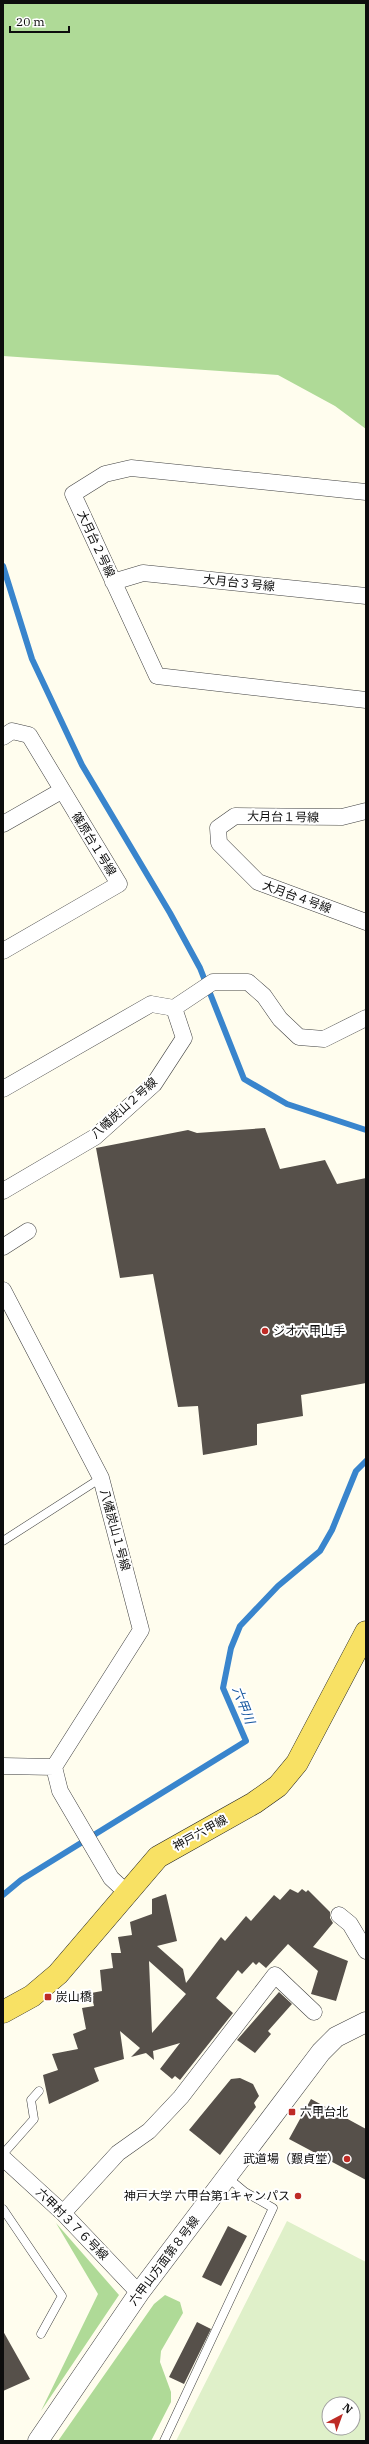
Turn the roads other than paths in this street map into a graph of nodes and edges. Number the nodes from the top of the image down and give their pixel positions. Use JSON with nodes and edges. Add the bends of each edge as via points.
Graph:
{"nodes":[{"id":1,"x":366,"y":492,"type":"edge"},
{"id":2,"x":114,"y":582,"type":"junction"},
{"id":3,"x":366,"y":596,"type":"edge"},
{"id":4,"x":366,"y":700,"type":"edge"},
{"id":5,"x":3,"y":737,"type":"edge"},
{"id":6,"x":61,"y":791,"type":"junction"},
{"id":7,"x":366,"y":811,"type":"edge"},
{"id":8,"x":3,"y":824,"type":"edge"},
{"id":9,"x":219,"y":843,"type":"joint"},
{"id":10,"x":366,"y":922,"type":"edge"},
{"id":11,"x":3,"y":951,"type":"edge"},
{"id":12,"x":174,"y":1008,"type":"junction"},
{"id":13,"x":366,"y":1018,"type":"edge"},
{"id":14,"x":3,"y":1088,"type":"edge"},
{"id":15,"x":3,"y":1191,"type":"edge"},
{"id":16,"x":28,"y":1231,"type":"dead end"},
{"id":17,"x":3,"y":1247,"type":"edge"},
{"id":18,"x":3,"y":1290,"type":"edge"},
{"id":19,"x":101,"y":1478,"type":"junction"},
{"id":20,"x":3,"y":1541,"type":"edge"},
{"id":21,"x":366,"y":1632,"type":"edge"},
{"id":22,"x":3,"y":1766,"type":"edge"},
{"id":23,"x":54,"y":1767,"type":"junction"},
{"id":24,"x":126,"y":1892,"type":"junction"},
{"id":25,"x":339,"y":1915,"type":"dead end"},
{"id":26,"x":366,"y":1950,"type":"edge"},
{"id":27,"x":3,"y":2012,"type":"edge"},
{"id":28,"x":314,"y":2012,"type":"dead end"},
{"id":29,"x":366,"y":2022,"type":"edge"},
{"id":30,"x":39,"y":2091,"type":"dead end"},
{"id":31,"x":3,"y":2154,"type":"edge"},
{"id":32,"x":3,"y":2158,"type":"edge"},
{"id":33,"x":227,"y":2177,"type":"junction"},
{"id":34,"x":3,"y":2209,"type":"edge"},
{"id":35,"x":63,"y":2214,"type":"junction"},
{"id":36,"x":139,"y":2293,"type":"junction"},
{"id":37,"x":41,"y":2334,"type":"dead end"},
{"id":38,"x":38,"y":2441,"type":"edge"},
{"id":39,"x":164,"y":2441,"type":"edge"}],
"edges":[{"from":1,"to":2,"type":"street","name":"大月台２号線","via":[[131,468],[105,474],[73,494]]},
{"from":2,"to":3,"type":"street","name":"大月台３号線","via":[[143,573]]},
{"from":2,"to":4,"type":"street","name":"大月台２号線","via":[[157,676]]},
{"from":5,"to":6,"type":"street","name":"篠原台１号線","via":[[12,731],[29,735]]},
{"from":6,"to":8,"type":"street"},
{"from":6,"to":11,"type":"street","name":"篠原台１号線","via":[[118,884]]},
{"from":7,"to":9,"type":"street","name":"大月台１号線","via":[[342,817],[235,816],[218,828]]},
{"from":9,"to":10,"type":"street","name":"大月台４号線","via":[[258,882]]},
{"from":12,"to":13,"type":"street","via":[[213,982],[248,982],[264,996],[280,1019],[299,1037],[324,1039]]},
{"from":12,"to":14,"type":"street","via":[[151,1004]]},
{"from":12,"to":15,"type":"street","name":"八幡炭山２号線","via":[[184,1038],[154,1084],[95,1137]]},
{"from":16,"to":17,"type":"street"},
{"from":18,"to":19,"type":"street","name":"八幡炭山１号線"},
{"from":19,"to":20,"type":"lane"},
{"from":19,"to":23,"type":"street","name":"八幡炭山１号線","via":[[141,1630]]},
{"from":21,"to":24,"type":"main road","name":"神戸六甲線","via":[[289,1775],[254,1803],[158,1857]]},
{"from":22,"to":23,"type":"street"},
{"from":23,"to":24,"type":"street","via":[[60,1791],[100,1862],[111,1878]]},
{"from":24,"to":27,"type":"main road","name":"神戸六甲線","via":[[58,1974],[32,1996]]},
{"from":25,"to":26,"type":"street","via":[[350,1924]]},
{"from":28,"to":35,"type":"street","via":[[275,1975],[180,2097],[149,2131],[118,2153]]},
{"from":29,"to":33,"type":"street","name":"六甲山方面第８号線","via":[[336,2037],[321,2052]]},
{"from":30,"to":31,"type":"lane","via":[[31,2100],[34,2119]]},
{"from":32,"to":35,"type":"street","name":"六甲村３７６号線"},
{"from":33,"to":36,"type":"street","name":"六甲山方面第８号線"},
{"from":33,"to":39,"type":"lane","via":[[245,2192],[273,2208]]},
{"from":34,"to":37,"type":"lane","via":[[62,2296]]},
{"from":35,"to":36,"type":"street","name":"六甲村３７６号線"},
{"from":36,"to":38,"type":"street","name":"六甲山方面第８号線"}]}
